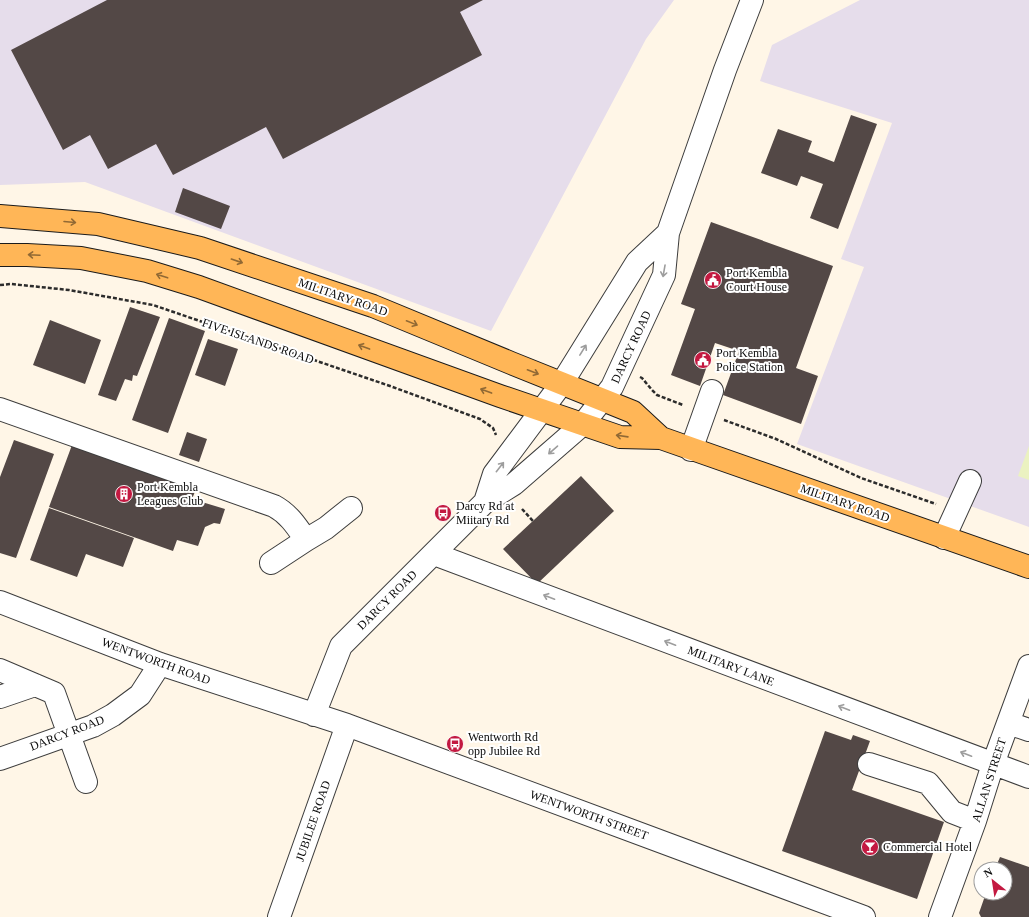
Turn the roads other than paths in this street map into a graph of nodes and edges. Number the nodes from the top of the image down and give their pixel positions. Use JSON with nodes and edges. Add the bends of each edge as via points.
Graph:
{"nodes":[{"id":1,"x":752,"y":0,"type":"edge"},
{"id":2,"x":1,"y":216,"type":"edge"},
{"id":3,"x":668,"y":232,"type":"junction"},
{"id":4,"x":1,"y":255,"type":"edge"},
{"id":5,"x":562,"y":383,"type":"junction"},
{"id":6,"x":712,"y":391,"type":"dead end"},
{"id":7,"x":602,"y":399,"type":"junction"},
{"id":8,"x":0,"y":409,"type":"edge"},
{"id":9,"x":542,"y":410,"type":"junction"},
{"id":10,"x":582,"y":424,"type":"junction"},
{"id":11,"x":661,"y":438,"type":"junction"},
{"id":12,"x":691,"y":450,"type":"junction"},
{"id":13,"x":970,"y":481,"type":"dead end"},
{"id":14,"x":485,"y":502,"type":"junction"},
{"id":15,"x":351,"y":508,"type":"dead end"},
{"id":16,"x":944,"y":538,"type":"junction"},
{"id":17,"x":306,"y":540,"type":"junction"},
{"id":18,"x":434,"y":554,"type":"junction"},
{"id":19,"x":271,"y":563,"type":"dead end"},
{"id":20,"x":1029,"y":567,"type":"edge"},
{"id":21,"x":0,"y":602,"type":"edge"},
{"id":22,"x":160,"y":664,"type":"junction"},
{"id":23,"x":1029,"y":666,"type":"edge"},
{"id":24,"x":0,"y":670,"type":"edge"},
{"id":25,"x":35,"y":685,"type":"junction"},
{"id":26,"x":0,"y":697,"type":"edge"},
{"id":27,"x":314,"y":714,"type":"junction"},
{"id":28,"x":1008,"y":723,"type":"junction"},
{"id":29,"x":347,"y":725,"type":"junction"},
{"id":30,"x":1029,"y":730,"type":"edge"},
{"id":31,"x":68,"y":734,"type":"junction"},
{"id":32,"x":0,"y":759,"type":"edge"},
{"id":33,"x":869,"y":764,"type":"dead end"},
{"id":34,"x":993,"y":764,"type":"junction"},
{"id":35,"x":1029,"y":777,"type":"edge"},
{"id":36,"x":86,"y":782,"type":"dead end"},
{"id":37,"x":975,"y":821,"type":"junction"},
{"id":38,"x":285,"y":916,"type":"edge"},
{"id":39,"x":864,"y":917,"type":"edge"},
{"id":40,"x":940,"y":917,"type":"edge"}],
"edges":[{"from":1,"to":3,"type":"street","name":"DARCY ROAD"},
{"from":2,"to":5,"type":"main road","name":"MILITARY ROAD","one_way":true,"via":[[98,224],[200,248],[373,306]]},
{"from":5,"to":3,"type":"street","name":"DARCY ROAD","one_way":true,"via":[[637,262]]},
{"from":3,"to":7,"type":"street","name":"DARCY ROAD","one_way":true,"via":[[664,275],[621,370]]},
{"from":9,"to":4,"type":"main road","name":"MILITARY ROAD","one_way":true,"via":[[148,271],[81,258]]},
{"from":5,"to":7,"type":"main road","name":"MILITARY ROAD"},
{"from":5,"to":9,"type":"street","name":"DARCY ROAD"},
{"from":6,"to":12,"type":"street"},
{"from":7,"to":10,"type":"street","name":"DARCY ROAD"},
{"from":7,"to":11,"type":"main road","name":"MILITARY ROAD","via":[[633,412]]},
{"from":8,"to":17,"type":"street","via":[[274,506],[289,516]]},
{"from":9,"to":10,"type":"main road","name":"MILITARY ROAD"},
{"from":14,"to":9,"type":"street","name":"DARCY ROAD","one_way":true,"via":[[494,474]]},
{"from":11,"to":10,"type":"main road","name":"MILITARY ROAD","one_way":true,"via":[[620,437]]},
{"from":10,"to":14,"type":"street","name":"DARCY ROAD","one_way":true,"via":[[514,484]]},
{"from":11,"to":12,"type":"main road","name":"MILITARY ROAD"},
{"from":12,"to":16,"type":"main road","name":"MILITARY ROAD"},
{"from":13,"to":16,"type":"street"},
{"from":14,"to":18,"type":"street","name":"DARCY ROAD"},
{"from":15,"to":17,"type":"street"},
{"from":16,"to":20,"type":"main road","name":"MILITARY ROAD"},
{"from":17,"to":19,"type":"street"},
{"from":18,"to":27,"type":"street","name":"DARCY ROAD","via":[[341,646]]},
{"from":34,"to":18,"type":"street","name":"MILITARY LANE","one_way":true},
{"from":21,"to":22,"type":"street","name":"WENTWORTH ROAD"},
{"from":22,"to":27,"type":"street","name":"WENTWORTH ROAD"},
{"from":22,"to":31,"type":"street","name":"DARCY ROAD","via":[[140,696],[113,715]]},
{"from":23,"to":28,"type":"street","name":"ALLAN STREET"},
{"from":24,"to":25,"type":"street"},
{"from":25,"to":26,"type":"street"},
{"from":25,"to":31,"type":"street","via":[[54,692]]},
{"from":27,"to":29,"type":"street","name":"WENTWORTH STREET"},
{"from":28,"to":30,"type":"street"},
{"from":28,"to":34,"type":"street","name":"ALLAN STREET"},
{"from":29,"to":38,"type":"street","name":"JUBILEE ROAD"},
{"from":29,"to":39,"type":"street","name":"WENTWORTH STREET"},
{"from":31,"to":32,"type":"street","name":"DARCY ROAD"},
{"from":31,"to":36,"type":"street"},
{"from":33,"to":37,"type":"street","via":[[928,783],[952,812]]},
{"from":34,"to":35,"type":"street","name":"MILITARY LANE"},
{"from":34,"to":37,"type":"street","name":"ALLAN STREET"},
{"from":37,"to":40,"type":"street","name":"ALLAN STREET"}]}
